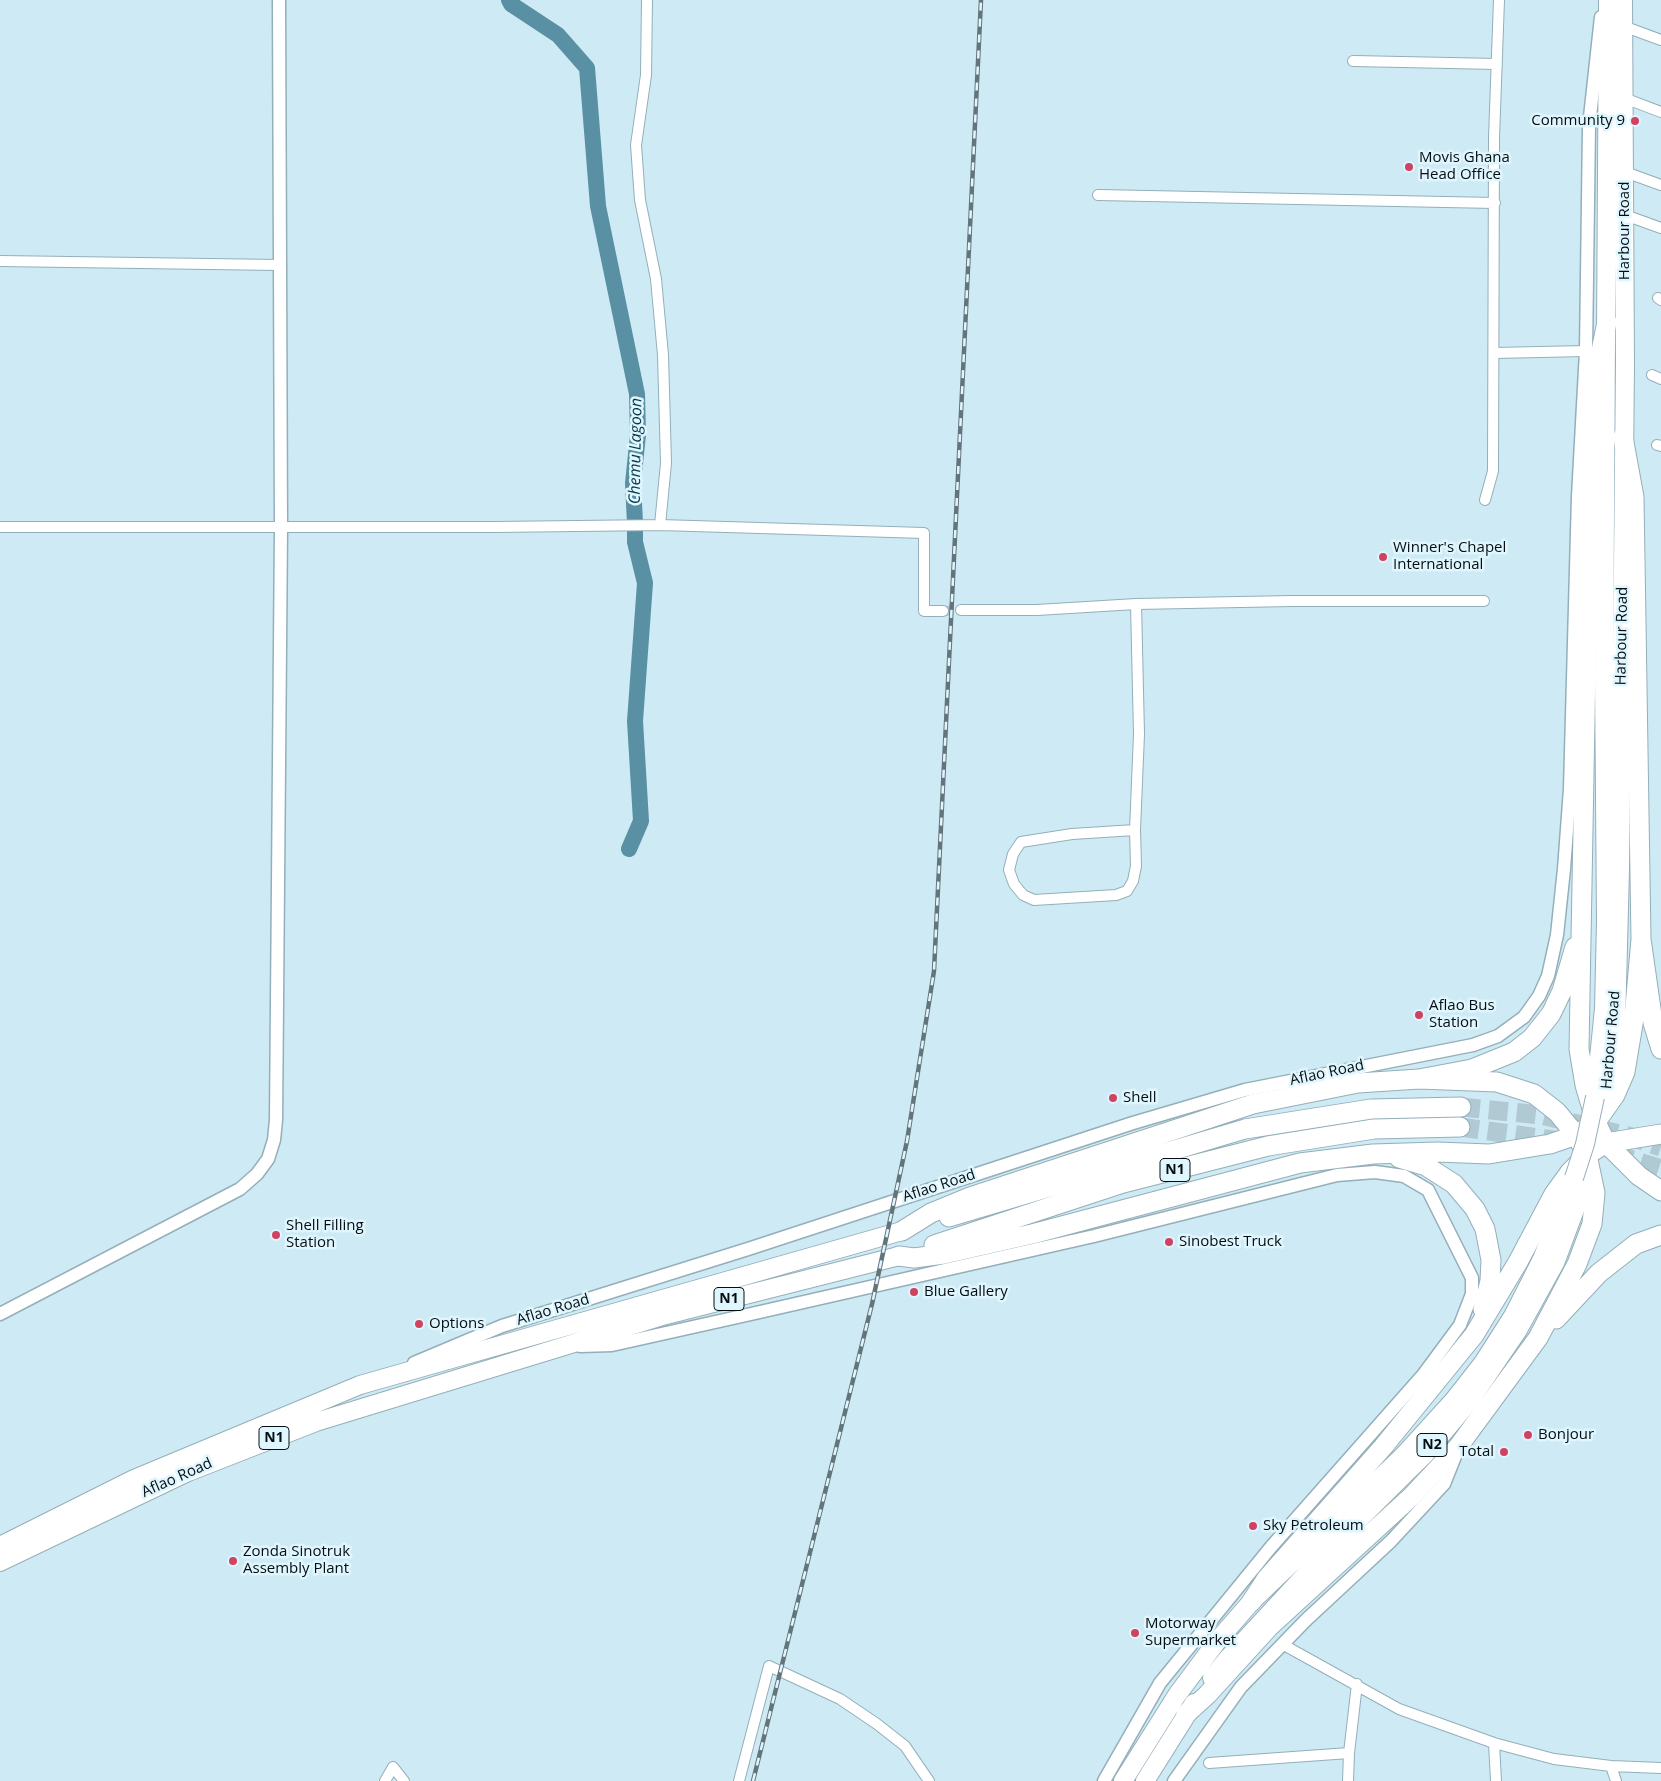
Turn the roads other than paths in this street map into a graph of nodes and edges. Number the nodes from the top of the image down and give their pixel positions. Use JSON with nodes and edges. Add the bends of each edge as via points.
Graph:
{"nodes":[{"id":1,"x":279,"y":0,"type":"edge"},
{"id":2,"x":647,"y":0,"type":"edge"},
{"id":3,"x":1499,"y":0,"type":"edge"},
{"id":4,"x":1602,"y":0,"type":"edge"},
{"id":5,"x":1608,"y":0,"type":"edge"},
{"id":6,"x":1623,"y":0,"type":"edge"},
{"id":7,"x":1623,"y":26,"type":"junction"},
{"id":8,"x":1661,"y":40,"type":"edge"},
{"id":9,"x":1353,"y":60,"type":"dead end"},
{"id":10,"x":1497,"y":64,"type":"junction"},
{"id":11,"x":1624,"y":98,"type":"junction"},
{"id":12,"x":1661,"y":112,"type":"edge"},
{"id":13,"x":1625,"y":172,"type":"junction"},
{"id":14,"x":1661,"y":185,"type":"edge"},
{"id":15,"x":1098,"y":195,"type":"dead end"},
{"id":16,"x":1495,"y":203,"type":"junction"},
{"id":17,"x":1625,"y":215,"type":"junction"},
{"id":18,"x":1661,"y":228,"type":"edge"},
{"id":19,"x":0,"y":260,"type":"edge"},
{"id":20,"x":279,"y":265,"type":"junction"},
{"id":21,"x":1607,"y":322,"type":"junction"},
{"id":22,"x":1586,"y":352,"type":"junction"},
{"id":23,"x":1494,"y":353,"type":"junction"},
{"id":24,"x":1623,"y":437,"type":"junction"},
{"id":25,"x":1485,"y":500,"type":"dead end"},
{"id":26,"x":660,"y":525,"type":"junction"},
{"id":27,"x":0,"y":527,"type":"edge"},
{"id":28,"x":280,"y":528,"type":"junction"},
{"id":29,"x":1484,"y":601,"type":"dead end"},
{"id":30,"x":1136,"y":604,"type":"junction"},
{"id":31,"x":962,"y":610,"type":"tunnel mouth"},
{"id":32,"x":943,"y":611,"type":"tunnel mouth"},
{"id":33,"x":1135,"y":830,"type":"junction"},
{"id":34,"x":1583,"y":918,"type":"junction"},
{"id":35,"x":1641,"y":939,"type":"junction"},
{"id":36,"x":1661,"y":1049,"type":"edge"},
{"id":37,"x":1419,"y":1079,"type":"junction"},
{"id":38,"x":1461,"y":1108,"type":"tunnel mouth"},
{"id":39,"x":1596,"y":1122,"type":"junction"},
{"id":40,"x":1460,"y":1127,"type":"tunnel mouth"},
{"id":41,"x":1661,"y":1134,"type":"edge"},
{"id":42,"x":1576,"y":1135,"type":"junction"},
{"id":43,"x":1606,"y":1143,"type":"junction"},
{"id":44,"x":1373,"y":1154,"type":"junction"},
{"id":45,"x":1587,"y":1155,"type":"junction"},
{"id":46,"x":1661,"y":1191,"type":"edge"},
{"id":47,"x":902,"y":1231,"type":"junction"},
{"id":48,"x":1661,"y":1235,"type":"edge"},
{"id":49,"x":900,"y":1256,"type":"junction"},
{"id":50,"x":1548,"y":1261,"type":"junction"},
{"id":51,"x":0,"y":1314,"type":"edge"},
{"id":52,"x":1474,"y":1336,"type":"junction"},
{"id":53,"x":1538,"y":1338,"type":"junction"},
{"id":54,"x":560,"y":1347,"type":"junction"},
{"id":55,"x":360,"y":1385,"type":"junction"},
{"id":56,"x":1458,"y":1447,"type":"junction"},
{"id":57,"x":1327,"y":1541,"type":"junction"},
{"id":58,"x":0,"y":1546,"type":"edge"},
{"id":59,"x":0,"y":1562,"type":"edge"},
{"id":60,"x":1252,"y":1601,"type":"junction"},
{"id":61,"x":1282,"y":1644,"type":"junction"},
{"id":62,"x":1357,"y":1684,"type":"junction"},
{"id":63,"x":1186,"y":1714,"type":"junction"},
{"id":64,"x":1494,"y":1743,"type":"junction"},
{"id":65,"x":1349,"y":1753,"type":"junction"},
{"id":66,"x":1208,"y":1763,"type":"dead end"},
{"id":67,"x":1611,"y":1766,"type":"junction"},
{"id":68,"x":1661,"y":1768,"type":"edge"},
{"id":69,"x":924,"y":1779,"type":"edge"},
{"id":70,"x":384,"y":1781,"type":"edge"},
{"id":71,"x":404,"y":1781,"type":"edge"},
{"id":72,"x":739,"y":1781,"type":"edge"},
{"id":73,"x":1104,"y":1781,"type":"edge"},
{"id":74,"x":1122,"y":1781,"type":"edge"},
{"id":75,"x":1145,"y":1781,"type":"edge"},
{"id":76,"x":1174,"y":1781,"type":"edge"},
{"id":77,"x":1348,"y":1781,"type":"edge"},
{"id":78,"x":1496,"y":1781,"type":"edge"},
{"id":79,"x":1616,"y":1781,"type":"edge"}],
"edges":[{"from":1,"to":20,"type":"street"},
{"from":2,"to":26,"type":"street","via":[[646,75],[636,145],[640,200],[656,279],[663,355],[666,464]]},
{"from":3,"to":10,"type":"street"},
{"from":4,"to":22,"type":"street","via":[[1589,126]]},
{"from":5,"to":21,"type":"highway","name":"Harbour Road"},
{"from":6,"to":7,"type":"highway","name":"Harbour Road"},
{"from":7,"to":8,"type":"street"},
{"from":7,"to":11,"type":"highway","name":"Harbour Road"},
{"from":9,"to":10,"type":"street"},
{"from":10,"to":16,"type":"street"},
{"from":11,"to":12,"type":"street"},
{"from":11,"to":13,"type":"highway","name":"Harbour Road"},
{"from":13,"to":14,"type":"street"},
{"from":13,"to":17,"type":"highway","name":"Harbour Road"},
{"from":15,"to":16,"type":"street"},
{"from":16,"to":23,"type":"street"},
{"from":17,"to":18,"type":"street"},
{"from":17,"to":24,"type":"highway","name":"Harbour Road"},
{"from":19,"to":20,"type":"street"},
{"from":20,"to":28,"type":"street"},
{"from":21,"to":34,"type":"highway","via":[[1597,371],[1588,554]]},
{"from":21,"to":50,"type":"highway","name":"Harbour Road","bridge":true,"via":[[1606,921],[1600,1058],[1591,1121]]},
{"from":22,"to":23,"type":"street"},
{"from":22,"to":55,"type":"street","name":"Aflao Road","number":"N1","via":[[1578,496],[1570,789],[1564,869],[1548,976],[1524,1017],[1498,1036],[1473,1044],[1245,1090],[1134,1123],[502,1326]]},
{"from":23,"to":25,"type":"street","via":[[1493,471]]},
{"from":24,"to":35,"type":"highway","via":[[1634,497]]},
{"from":24,"to":50,"type":"highway","name":"Harbour Road","via":[[1616,1023],[1612,1066],[1587,1177]]},
{"from":26,"to":28,"type":"street"},
{"from":26,"to":32,"type":"street","via":[[924,532],[924,611]]},
{"from":27,"to":28,"type":"street"},
{"from":28,"to":51,"type":"street","via":[[276,1120],[268,1159],[240,1189]]},
{"from":29,"to":30,"type":"street"},
{"from":30,"to":31,"type":"street","via":[[1038,610]]},
{"from":30,"to":33,"type":"street","via":[[1139,734]]},
{"from":33,"to":33,"type":"street","via":[[1133,880],[1127,890],[1116,895],[1034,900],[1023,895],[1014,884],[1009,870],[1013,854],[1021,842],[1072,834]]},
{"from":34,"to":37,"type":"highway","via":[[1562,991],[1551,1014],[1532,1038],[1514,1052],[1472,1069]]},
{"from":34,"to":39,"type":"highway","via":[[1579,1049]]},
{"from":35,"to":36,"type":"highway","via":[[1653,1023]]},
{"from":35,"to":39,"type":"highway","via":[[1625,1072],[1615,1095]]},
{"from":37,"to":42,"type":"highway","via":[[1497,1082],[1534,1094],[1557,1112]]},
{"from":37,"to":47,"type":"highway","via":[[1358,1083],[1253,1104],[970,1197],[931,1213]]},
{"from":38,"to":47,"type":"highway","name":"Aflao Road","number":"N1","via":[[1371,1109],[1245,1129]]},
{"from":39,"to":42,"type":"highway"},
{"from":39,"to":43,"type":"highway"},
{"from":40,"to":49,"type":"highway","name":"Aflao Road","number":"N1","via":[[1374,1129],[1268,1146],[1123,1183]]},
{"from":41,"to":43,"type":"highway"},
{"from":42,"to":44,"type":"highway","via":[[1550,1144],[1489,1154]]},
{"from":42,"to":45,"type":"highway"},
{"from":43,"to":45,"type":"highway"},
{"from":43,"to":46,"type":"highway","via":[[1639,1176]]},
{"from":44,"to":49,"type":"highway","via":[[1300,1163],[944,1254],[914,1258]]},
{"from":44,"to":52,"type":"highway","via":[[1426,1166],[1454,1184],[1475,1209],[1485,1229],[1491,1260],[1486,1300]]},
{"from":45,"to":52,"type":"highway","via":[[1554,1194]]},
{"from":45,"to":53,"type":"highway","via":[[1595,1193],[1592,1224],[1577,1264]]},
{"from":47,"to":55,"type":"highway","name":"Aflao Road","number":"N1"},
{"from":48,"to":53,"type":"highway","via":[[1636,1244],[1599,1273]]},
{"from":49,"to":54,"type":"highway","name":"Aflao Road","number":"N1","via":[[666,1315]]},
{"from":50,"to":57,"type":"highway","number":"N2","via":[[1483,1363]]},
{"from":52,"to":60,"type":"highway","via":[[1267,1578]]},
{"from":53,"to":56,"type":"highway"},
{"from":54,"to":59,"type":"highway","name":"Aflao Road","number":"N1","via":[[370,1404],[236,1452]]},
{"from":54,"to":73,"type":"street","name":"Aflao Road","via":[[612,1345],[1094,1236],[1337,1175],[1375,1172],[1404,1176],[1428,1190],[1472,1278],[1472,1294],[1460,1325],[1423,1375],[1271,1547],[1160,1683]]},
{"from":55,"to":58,"type":"highway","name":"Aflao Road","number":"N1","via":[[134,1478]]},
{"from":56,"to":61,"type":"street","via":[[1444,1484],[1391,1541]]},
{"from":56,"to":63,"type":"highway","via":[[1412,1496],[1269,1627],[1207,1696]]},
{"from":57,"to":60,"type":"highway","number":"N2"},
{"from":57,"to":63,"type":"highway","number":"N2","via":[[1229,1657]]},
{"from":60,"to":74,"type":"highway","number":"N2","via":[[1177,1695]]},
{"from":61,"to":62,"type":"street"},
{"from":61,"to":76,"type":"street","via":[[1241,1687]]},
{"from":62,"to":64,"type":"street","via":[[1399,1710]]},
{"from":62,"to":65,"type":"street"},
{"from":63,"to":75,"type":"highway","number":"N2"},
{"from":64,"to":67,"type":"street","via":[[1554,1759]]},
{"from":64,"to":78,"type":"street"},
{"from":65,"to":66,"type":"street"},
{"from":65,"to":77,"type":"street"},
{"from":67,"to":68,"type":"street"},
{"from":67,"to":79,"type":"street"},
{"from":69,"to":72,"type":"street","via":[[913,1756],[877,1724],[840,1699],[769,1666]]},
{"from":70,"to":71,"type":"street","via":[[393,1767]]}]}
